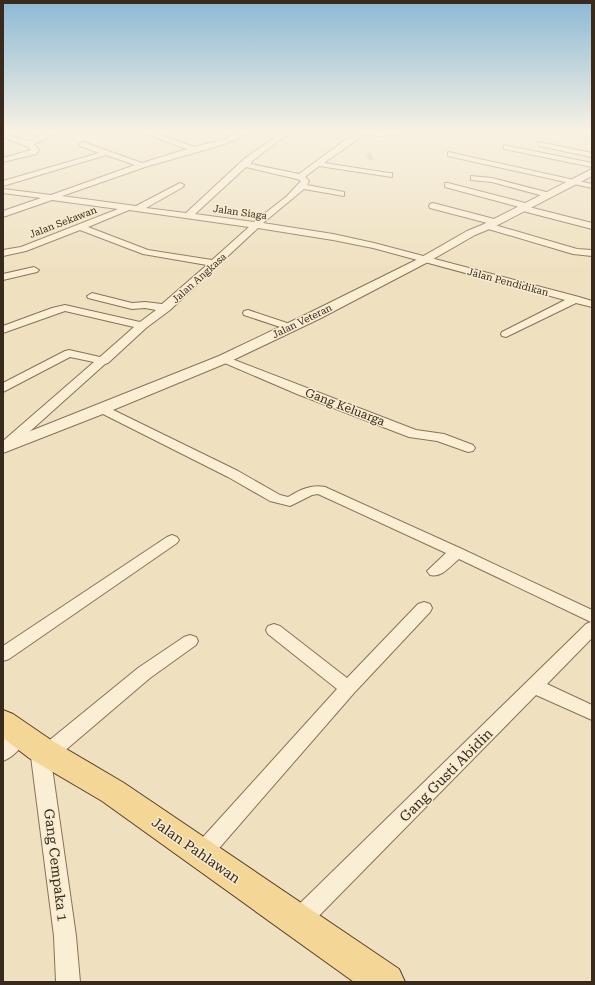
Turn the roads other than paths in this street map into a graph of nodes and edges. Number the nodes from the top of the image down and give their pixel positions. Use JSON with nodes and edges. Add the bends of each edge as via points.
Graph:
{"nodes":[{"id":1,"x":26,"y":177,"type":"edge"},
{"id":2,"x":110,"y":177,"type":"edge"},
{"id":3,"x":231,"y":177,"type":"edge"},
{"id":4,"x":289,"y":177,"type":"edge"},
{"id":5,"x":306,"y":177,"type":"edge"},
{"id":6,"x":308,"y":177,"type":"edge"},
{"id":7,"x":525,"y":177,"type":"edge"},
{"id":8,"x":541,"y":177,"type":"edge"},
{"id":9,"x":582,"y":177,"type":"edge"},
{"id":10,"x":474,"y":178,"type":"dead end"},
{"id":11,"x":302,"y":181,"type":"junction"},
{"id":12,"x":3,"y":184,"type":"edge"},
{"id":13,"x":568,"y":184,"type":"junction"},
{"id":14,"x":180,"y":185,"type":"dead end"},
{"id":15,"x":448,"y":186,"type":"dead end"},
{"id":16,"x":592,"y":186,"type":"edge"},
{"id":17,"x":3,"y":191,"type":"edge"},
{"id":18,"x":341,"y":194,"type":"dead end"},
{"id":19,"x":95,"y":195,"type":"dead end"},
{"id":20,"x":547,"y":195,"type":"junction"},
{"id":21,"x":53,"y":198,"type":"junction"},
{"id":22,"x":84,"y":201,"type":"junction"},
{"id":23,"x":433,"y":206,"type":"dead end"},
{"id":24,"x":524,"y":207,"type":"junction"},
{"id":25,"x":133,"y":208,"type":"junction"},
{"id":26,"x":3,"y":214,"type":"edge"},
{"id":27,"x":188,"y":216,"type":"junction"},
{"id":28,"x":492,"y":224,"type":"junction"},
{"id":29,"x":256,"y":225,"type":"junction"},
{"id":30,"x":592,"y":226,"type":"edge"},
{"id":31,"x":81,"y":227,"type":"junction"},
{"id":32,"x":3,"y":253,"type":"edge"},
{"id":33,"x":592,"y":253,"type":"edge"},
{"id":34,"x":424,"y":260,"type":"junction"},
{"id":35,"x":215,"y":263,"type":"junction"},
{"id":36,"x":34,"y":270,"type":"dead end"},
{"id":37,"x":3,"y":277,"type":"edge"},
{"id":38,"x":92,"y":296,"type":"dead end"},
{"id":39,"x":575,"y":299,"type":"junction"},
{"id":40,"x":592,"y":304,"type":"edge"},
{"id":41,"x":166,"y":308,"type":"junction"},
{"id":42,"x":248,"y":314,"type":"dead end"},
{"id":43,"x":142,"y":326,"type":"junction"},
{"id":44,"x":289,"y":327,"type":"junction"},
{"id":45,"x":3,"y":330,"type":"edge"},
{"id":46,"x":506,"y":334,"type":"dead end"},
{"id":47,"x":224,"y":359,"type":"junction"},
{"id":48,"x":104,"y":360,"type":"junction"},
{"id":49,"x":3,"y":388,"type":"edge"},
{"id":50,"x":103,"y":409,"type":"junction"},
{"id":51,"x":3,"y":448,"type":"edge"},
{"id":52,"x":468,"y":448,"type":"dead end"},
{"id":53,"x":172,"y":540,"type":"dead end"},
{"id":54,"x":457,"y":552,"type":"junction"},
{"id":55,"x":435,"y":571,"type":"dead end"},
{"id":56,"x":424,"y":608,"type":"dead end"},
{"id":57,"x":592,"y":617,"type":"edge"},
{"id":58,"x":592,"y":628,"type":"edge"},
{"id":59,"x":274,"y":630,"type":"dead end"},
{"id":60,"x":190,"y":641,"type":"dead end"},
{"id":61,"x":3,"y":655,"type":"edge"},
{"id":62,"x":535,"y":686,"type":"junction"},
{"id":63,"x":348,"y":688,"type":"junction"},
{"id":64,"x":592,"y":713,"type":"edge"},
{"id":65,"x":23,"y":742,"type":"edge"},
{"id":66,"x":202,"y":854,"type":"junction"},
{"id":67,"x":298,"y":921,"type":"junction"},
{"id":68,"x":68,"y":982,"type":"edge"},
{"id":69,"x":386,"y":982,"type":"edge"}],
"edges":[{"from":1,"to":12,"type":"street"},
{"from":2,"to":21,"type":"street"},
{"from":3,"to":27,"type":"street"},
{"from":4,"to":11,"type":"street"},
{"from":5,"to":11,"type":"street"},
{"from":6,"to":11,"type":"street"},
{"from":7,"to":13,"type":"street"},
{"from":8,"to":13,"type":"street"},
{"from":9,"to":13,"type":"street","name":"Jalan Veteran"},
{"from":10,"to":20,"type":"street","via":[[492,180]]},
{"from":11,"to":18,"type":"street"},
{"from":11,"to":29,"type":"street","name":"Jalan Angkasa"},
{"from":13,"to":16,"type":"street"},
{"from":13,"to":20,"type":"street","name":"Jalan Veteran"},
{"from":14,"to":25,"type":"street","name":"Jalan Sekawan"},
{"from":15,"to":24,"type":"street"},
{"from":17,"to":21,"type":"street","name":"Jalan Siaga"},
{"from":19,"to":22,"type":"street"},
{"from":20,"to":24,"type":"street","name":"Jalan Veteran"},
{"from":21,"to":22,"type":"street","name":"Jalan Siaga"},
{"from":21,"to":26,"type":"street"},
{"from":22,"to":25,"type":"street","name":"Jalan Siaga"},
{"from":23,"to":28,"type":"street"},
{"from":24,"to":28,"type":"street","name":"Jalan Veteran"},
{"from":24,"to":30,"type":"street"},
{"from":25,"to":27,"type":"street","name":"Jalan Siaga"},
{"from":25,"to":31,"type":"street","name":"Jalan Sekawan"},
{"from":27,"to":29,"type":"street","name":"Jalan Siaga"},
{"from":28,"to":33,"type":"street","via":[[576,252]]},
{"from":28,"to":34,"type":"street","name":"Jalan Veteran"},
{"from":29,"to":34,"type":"street","name":"Jalan Siaga","via":[[349,240]]},
{"from":29,"to":35,"type":"street","name":"Jalan Angkasa"},
{"from":31,"to":32,"type":"street","name":"Jalan Sekawan","via":[[23,249]]},
{"from":31,"to":35,"type":"street","via":[[146,252]]},
{"from":34,"to":39,"type":"street","name":"Jalan Pendidikan"},
{"from":34,"to":44,"type":"street","name":"Jalan Veteran"},
{"from":35,"to":41,"type":"street","name":"Jalan Angkasa"},
{"from":36,"to":37,"type":"street"},
{"from":38,"to":41,"type":"street","via":[[132,306]]},
{"from":39,"to":40,"type":"street","name":"Jalan Pendidikan"},
{"from":39,"to":46,"type":"street"},
{"from":41,"to":43,"type":"street","name":"Jalan Angkasa"},
{"from":42,"to":44,"type":"street"},
{"from":43,"to":45,"type":"street","via":[[65,308]]},
{"from":43,"to":48,"type":"street","name":"Jalan Angkasa"},
{"from":44,"to":47,"type":"street","name":"Jalan Veteran"},
{"from":47,"to":50,"type":"street","name":"Jalan Veteran"},
{"from":47,"to":52,"type":"street","name":"Gang Keluarga","via":[[405,431],[439,437]]},
{"from":48,"to":49,"type":"street","via":[[69,354]]},
{"from":48,"to":51,"type":"street","name":"Jalan Angkasa"},
{"from":50,"to":51,"type":"street","name":"Jalan Veteran"},
{"from":50,"to":54,"type":"street","via":[[281,501],[290,502],[309,491],[320,490]]},
{"from":53,"to":61,"type":"street"},
{"from":54,"to":55,"type":"street"},
{"from":54,"to":57,"type":"street"},
{"from":56,"to":63,"type":"street"},
{"from":58,"to":62,"type":"street","name":"Gang Gusti Abidin"},
{"from":59,"to":63,"type":"street"},
{"from":60,"to":65,"type":"street","via":[[144,673]]},
{"from":62,"to":64,"type":"street"},
{"from":62,"to":67,"type":"street","name":"Gang Gusti Abidin"},
{"from":63,"to":66,"type":"street"},
{"from":65,"to":66,"type":"main road","name":"Jalan Pahlawan","via":[[113,792]]},
{"from":65,"to":68,"type":"street","name":"Gang Cempaka 1","via":[[65,936]]},
{"from":66,"to":67,"type":"main road","name":"Jalan Pahlawan"},
{"from":67,"to":69,"type":"main road","name":"Jalan Pahlawan"}]}
